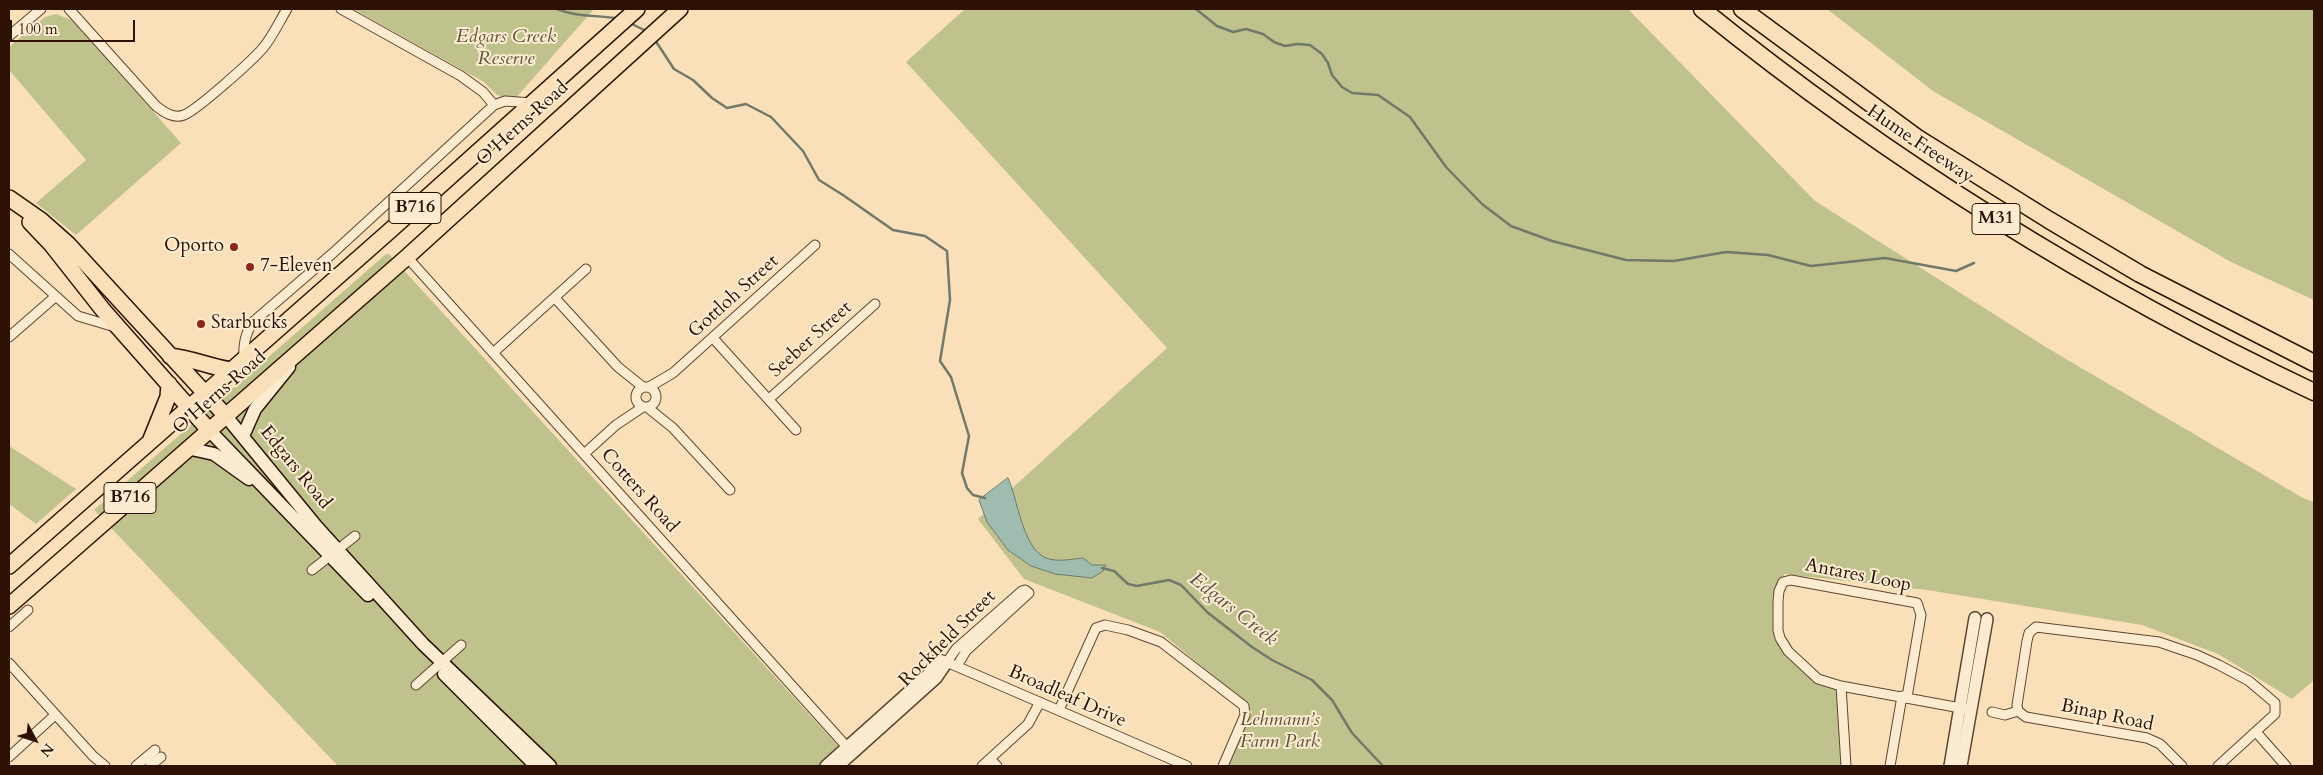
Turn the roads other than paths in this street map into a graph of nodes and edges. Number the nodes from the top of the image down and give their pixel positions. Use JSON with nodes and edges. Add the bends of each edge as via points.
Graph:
{"nodes":[{"id":1,"x":41,"y":9,"type":"edge"},
{"id":2,"x":69,"y":9,"type":"edge"},
{"id":3,"x":287,"y":9,"type":"edge"},
{"id":4,"x":341,"y":9,"type":"edge"},
{"id":5,"x":680,"y":9,"type":"edge"},
{"id":6,"x":1702,"y":9,"type":"edge"},
{"id":7,"x":1742,"y":9,"type":"edge"},
{"id":8,"x":635,"y":10,"type":"edge"},
{"id":9,"x":9,"y":36,"type":"edge"},
{"id":10,"x":532,"y":103,"type":"junction"},
{"id":11,"x":494,"y":105,"type":"junction"},
{"id":12,"x":9,"y":199,"type":"edge"},
{"id":13,"x":816,"y":245,"type":"dead end"},
{"id":14,"x":9,"y":254,"type":"edge"},
{"id":15,"x":406,"y":256,"type":"junction"},
{"id":16,"x":586,"y":269,"type":"dead end"},
{"id":17,"x":56,"y":296,"type":"junction"},
{"id":18,"x":555,"y":298,"type":"junction"},
{"id":19,"x":874,"y":304,"type":"dead end"},
{"id":20,"x":120,"y":329,"type":"junction"},
{"id":21,"x":9,"y":337,"type":"edge"},
{"id":22,"x":713,"y":338,"type":"junction"},
{"id":23,"x":311,"y":340,"type":"junction"},
{"id":24,"x":493,"y":353,"type":"junction"},
{"id":25,"x":170,"y":356,"type":"junction"},
{"id":26,"x":244,"y":359,"type":"junction"},
{"id":27,"x":2314,"y":363,"type":"edge"},
{"id":28,"x":618,"y":368,"type":"junction"},
{"id":29,"x":231,"y":370,"type":"junction"},
{"id":30,"x":169,"y":384,"type":"junction"},
{"id":31,"x":206,"y":392,"type":"junction"},
{"id":32,"x":651,"y":392,"type":"junction"},
{"id":33,"x":2314,"y":392,"type":"edge"},
{"id":34,"x":769,"y":400,"type":"junction"},
{"id":35,"x":640,"y":402,"type":"junction"},
{"id":36,"x":189,"y":407,"type":"junction"},
{"id":37,"x":225,"y":414,"type":"junction"},
{"id":38,"x":673,"y":428,"type":"junction"},
{"id":39,"x":208,"y":429,"type":"junction"},
{"id":40,"x":796,"y":430,"type":"dead end"},
{"id":41,"x":243,"y":436,"type":"junction"},
{"id":42,"x":149,"y":442,"type":"junction"},
{"id":43,"x":187,"y":448,"type":"junction"},
{"id":44,"x":584,"y":454,"type":"junction"},
{"id":45,"x":730,"y":490,"type":"dead end"},
{"id":46,"x":270,"y":493,"type":"junction"},
{"id":47,"x":355,"y":536,"type":"dead end"},
{"id":48,"x":334,"y":553,"type":"junction"},
{"id":49,"x":9,"y":566,"type":"edge"},
{"id":50,"x":312,"y":570,"type":"dead end"},
{"id":51,"x":9,"y":606,"type":"edge"},
{"id":52,"x":28,"y":610,"type":"dead end"},
{"id":53,"x":997,"y":618,"type":"dead end"},
{"id":54,"x":1975,"y":618,"type":"dead end"},
{"id":55,"x":1987,"y":619,"type":"dead end"},
{"id":56,"x":9,"y":628,"type":"edge"},
{"id":57,"x":461,"y":645,"type":"dead end"},
{"id":58,"x":944,"y":661,"type":"junction"},
{"id":59,"x":9,"y":664,"type":"edge"},
{"id":60,"x":440,"y":665,"type":"junction"},
{"id":61,"x":416,"y":685,"type":"dead end"},
{"id":62,"x":1841,"y":686,"type":"junction"},
{"id":63,"x":1905,"y":696,"type":"junction"},
{"id":64,"x":1040,"y":702,"type":"junction"},
{"id":65,"x":1966,"y":708,"type":"junction"},
{"id":66,"x":1059,"y":710,"type":"junction"},
{"id":67,"x":2018,"y":711,"type":"junction"},
{"id":68,"x":1992,"y":712,"type":"dead end"},
{"id":69,"x":55,"y":715,"type":"junction"},
{"id":70,"x":2256,"y":732,"type":"junction"},
{"id":71,"x":850,"y":750,"type":"junction"},
{"id":72,"x":93,"y":756,"type":"junction"},
{"id":73,"x":9,"y":757,"type":"edge"},
{"id":74,"x":990,"y":758,"type":"junction"},
{"id":75,"x":99,"y":766,"type":"edge"},
{"id":76,"x":105,"y":766,"type":"edge"},
{"id":77,"x":136,"y":766,"type":"edge"},
{"id":78,"x":150,"y":766,"type":"edge"},
{"id":79,"x":536,"y":766,"type":"edge"},
{"id":80,"x":550,"y":766,"type":"edge"},
{"id":81,"x":826,"y":766,"type":"edge"},
{"id":82,"x":838,"y":766,"type":"edge"},
{"id":83,"x":982,"y":766,"type":"edge"},
{"id":84,"x":998,"y":766,"type":"edge"},
{"id":85,"x":1187,"y":766,"type":"edge"},
{"id":86,"x":1223,"y":766,"type":"edge"},
{"id":87,"x":1846,"y":766,"type":"edge"},
{"id":88,"x":1890,"y":766,"type":"edge"},
{"id":89,"x":1950,"y":766,"type":"edge"},
{"id":90,"x":1962,"y":766,"type":"edge"},
{"id":91,"x":2182,"y":766,"type":"edge"},
{"id":92,"x":2218,"y":766,"type":"edge"},
{"id":93,"x":2286,"y":766,"type":"edge"}],
"edges":[{"from":1,"to":9,"type":"street"},
{"from":2,"to":3,"type":"street","via":[[156,106],[177,116],[197,107],[256,56]]},
{"from":4,"to":11,"type":"street","via":[[461,76],[483,92]]},
{"from":5,"to":15,"type":"main road","name":"O'Herns Road","number":"B716"},
{"from":6,"to":33,"type":"highway","name":"Hume Freeway","number":"M31","via":[[1853,124],[2036,245],[2166,317]]},
{"from":7,"to":27,"type":"highway","name":"Hume Freeway","number":"M31","via":[[1916,137],[2049,220],[2140,274]]},
{"from":8,"to":10,"type":"main road","name":"O'Herns Road","number":"B716"},
{"from":10,"to":11,"type":"street","via":[[505,101]]},
{"from":10,"to":26,"type":"main road","name":"O'Herns Road","number":"B716"},
{"from":11,"to":26,"type":"street","name":"O'Herns Road","via":[[253,322],[243,349]]},
{"from":12,"to":20,"type":"main road","name":"Edgars Road","via":[[51,244]]},
{"from":12,"to":25,"type":"main road","name":"Edgars Road","via":[[42,221],[68,244]]},
{"from":13,"to":22,"type":"street","name":"Gottloh Street"},
{"from":14,"to":17,"type":"street"},
{"from":15,"to":23,"type":"main road","name":"O'Herns Road","number":"B716"},
{"from":15,"to":24,"type":"street","name":"Cotters Road"},
{"from":16,"to":18,"type":"street"},
{"from":17,"to":20,"type":"street","via":[[81,318]]},
{"from":17,"to":21,"type":"street"},
{"from":18,"to":24,"type":"street"},
{"from":18,"to":28,"type":"street"},
{"from":19,"to":34,"type":"street","name":"Seeber Street"},
{"from":20,"to":30,"type":"main road","name":"Edgars Road"},
{"from":22,"to":32,"type":"street","name":"Gottloh Street"},
{"from":22,"to":34,"type":"street"},
{"from":23,"to":37,"type":"main road","name":"O'Herns Road","number":"B716"},
{"from":23,"to":41,"type":"main road","via":[[255,409]]},
{"from":24,"to":44,"type":"street","name":"Cotters Road"},
{"from":25,"to":29,"type":"main road"},
{"from":25,"to":31,"type":"main road","name":"Edgars Road"},
{"from":26,"to":29,"type":"main road","name":"O'Herns Road","number":"B716"},
{"from":28,"to":32,"type":"street"},
{"from":28,"to":35,"type":"street"},
{"from":29,"to":31,"type":"main road","name":"O'Herns Road","number":"B716"},
{"from":30,"to":36,"type":"main road","name":"Edgars Road"},
{"from":30,"to":42,"type":"main road","via":[[168,397]]},
{"from":31,"to":36,"type":"main road","name":"O'Herns Road","number":"B716"},
{"from":31,"to":37,"type":"main road","name":"Edgars Road"},
{"from":32,"to":35,"type":"street"},
{"from":32,"to":35,"type":"street","via":[[652,404]]},
{"from":32,"to":38,"type":"street"},
{"from":34,"to":40,"type":"street"},
{"from":35,"to":38,"type":"street"},
{"from":35,"to":44,"type":"street"},
{"from":36,"to":39,"type":"main road","name":"Edgars Road"},
{"from":36,"to":42,"type":"main road","name":"O'Herns Road","number":"B716"},
{"from":37,"to":39,"type":"main road","name":"O'Herns Road","number":"B716"},
{"from":37,"to":41,"type":"main road","name":"Edgars Road"},
{"from":38,"to":45,"type":"street"},
{"from":39,"to":43,"type":"main road","name":"O'Herns Road","number":"B716"},
{"from":39,"to":46,"type":"main road","name":"Edgars Road"},
{"from":41,"to":48,"type":"main road","name":"Edgars Road"},
{"from":42,"to":49,"type":"main road","name":"O'Herns Road","number":"B716"},
{"from":43,"to":46,"type":"main road","via":[[214,454]]},
{"from":43,"to":51,"type":"main road","name":"O'Herns Road","number":"B716"},
{"from":44,"to":71,"type":"street","name":"Cotters Road"},
{"from":46,"to":48,"type":"main road","name":"Edgars Road"},
{"from":47,"to":48,"type":"street"},
{"from":48,"to":50,"type":"street"},
{"from":48,"to":60,"type":"main road","name":"Edgars Road"},
{"from":52,"to":56,"type":"street"},
{"from":53,"to":58,"type":"street","name":"Rockfield Street"},
{"from":54,"to":65,"type":"street"},
{"from":55,"to":65,"type":"street"},
{"from":57,"to":60,"type":"street"},
{"from":58,"to":64,"type":"street","name":"Broadleaf Drive"},
{"from":58,"to":71,"type":"street","name":"Rockfield Street","via":[[936,678]]},
{"from":59,"to":69,"type":"street"},
{"from":60,"to":61,"type":"street"},
{"from":60,"to":79,"type":"main road","name":"Edgars Road"},
{"from":60,"to":80,"type":"main road","name":"Edgars Road"},
{"from":62,"to":63,"type":"street","name":"Antares Loop"},
{"from":62,"to":63,"type":"street","name":"Antares Loop","via":[[1818,679],[1784,645],[1778,630],[1779,591],[1783,582],[1791,580],[1917,603],[1921,615]]},
{"from":62,"to":87,"type":"street"},
{"from":63,"to":65,"type":"street","name":"Antares Loop"},
{"from":63,"to":88,"type":"street"},
{"from":64,"to":66,"type":"street","name":"Broadleaf Drive"},
{"from":64,"to":74,"type":"street","via":[[1028,724]]},
{"from":65,"to":89,"type":"street"},
{"from":65,"to":90,"type":"street"},
{"from":66,"to":85,"type":"street","name":"Broadleaf Drive"},
{"from":66,"to":86,"type":"street","via":[[1096,628],[1105,625],[1146,635],[1174,650],[1244,706],[1245,715]]},
{"from":67,"to":68,"type":"street","via":[[2005,715]]},
{"from":67,"to":70,"type":"street","via":[[2029,633],[2036,627],[2044,627],[2158,642],[2219,665],[2249,681],[2275,702],[2275,714]]},
{"from":67,"to":91,"type":"street","name":"Binap Road","via":[[2026,717],[2147,738],[2160,744]]},
{"from":69,"to":72,"type":"street"},
{"from":69,"to":73,"type":"street"},
{"from":70,"to":92,"type":"street"},
{"from":70,"to":93,"type":"street"},
{"from":71,"to":81,"type":"street","name":"Rockfield Street"},
{"from":71,"to":82,"type":"street","name":"Rockfield Street"},
{"from":72,"to":75,"type":"street"},
{"from":72,"to":76,"type":"street"},
{"from":74,"to":83,"type":"street"},
{"from":74,"to":84,"type":"street"},
{"from":77,"to":78,"type":"street","via":[[158,753]]}]}
